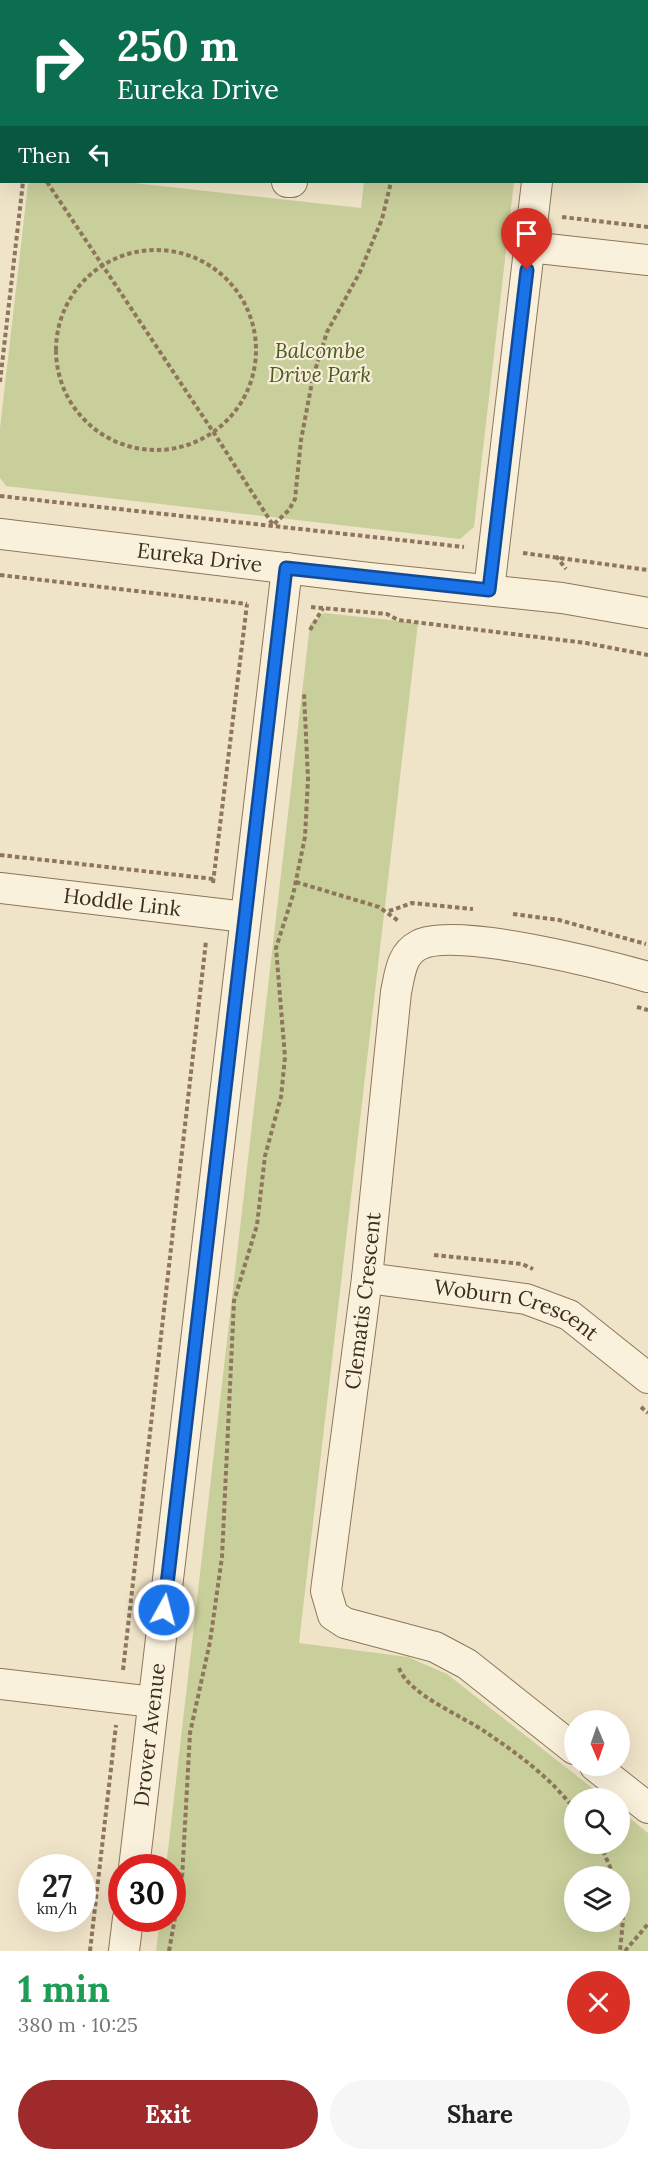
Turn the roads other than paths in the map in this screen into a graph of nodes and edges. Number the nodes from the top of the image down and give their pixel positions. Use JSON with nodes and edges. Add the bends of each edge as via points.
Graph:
{"nodes":[{"id":1,"x":537,"y":183,"type":"edge"},
{"id":2,"x":530,"y":247,"type":"junction"},
{"id":3,"x":648,"y":260,"type":"edge"},
{"id":4,"x":0,"y":534,"type":"edge"},
{"id":5,"x":286,"y":568,"type":"junction"},
{"id":6,"x":489,"y":590,"type":"junction"},
{"id":7,"x":648,"y":614,"type":"edge"},
{"id":8,"x":0,"y":888,"type":"edge"},
{"id":9,"x":245,"y":917,"type":"junction"},
{"id":10,"x":648,"y":977,"type":"edge"},
{"id":11,"x":368,"y":1278,"type":"junction"},
{"id":12,"x":643,"y":1392,"type":"edge"},
{"id":13,"x":0,"y":1684,"type":"edge"},
{"id":14,"x":153,"y":1701,"type":"junction"},
{"id":15,"x":564,"y":1741,"type":"edge"},
{"id":16,"x":608,"y":1776,"type":"edge"},
{"id":17,"x":648,"y":1808,"type":"edge"},
{"id":18,"x":136,"y":1854,"type":"edge"},
{"id":19,"x":126,"y":1932,"type":"edge"},
{"id":20,"x":124,"y":1951,"type":"edge"}],
"edges":[{"from":1,"to":2,"type":"street"},
{"from":2,"to":3,"type":"street"},
{"from":2,"to":6,"type":"street"},
{"from":4,"to":5,"type":"street","name":"Eureka Drive"},
{"from":5,"to":6,"type":"street","name":"Eureka Drive"},
{"from":5,"to":9,"type":"street","name":"Drover Avenue"},
{"from":6,"to":7,"type":"street","name":"Eureka Drive"},
{"from":8,"to":9,"type":"street","name":"Hoddle Link"},
{"from":9,"to":14,"type":"street","name":"Drover Avenue"},
{"from":10,"to":11,"type":"street","name":"Clematis Crescent","via":[[579,957],[464,940],[433,941],[408,952],[396,992]]},
{"from":11,"to":12,"type":"street","name":"Woburn Crescent","via":[[526,1299],[569,1315]]},
{"from":11,"to":15,"type":"street","name":"Clematis Crescent","via":[[326,1591],[333,1615],[345,1623],[435,1647],[467,1664]]},
{"from":13,"to":14,"type":"street"},
{"from":14,"to":18,"type":"street","name":"Drover Avenue"},
{"from":16,"to":17,"type":"street"},
{"from":19,"to":20,"type":"street"}]}
